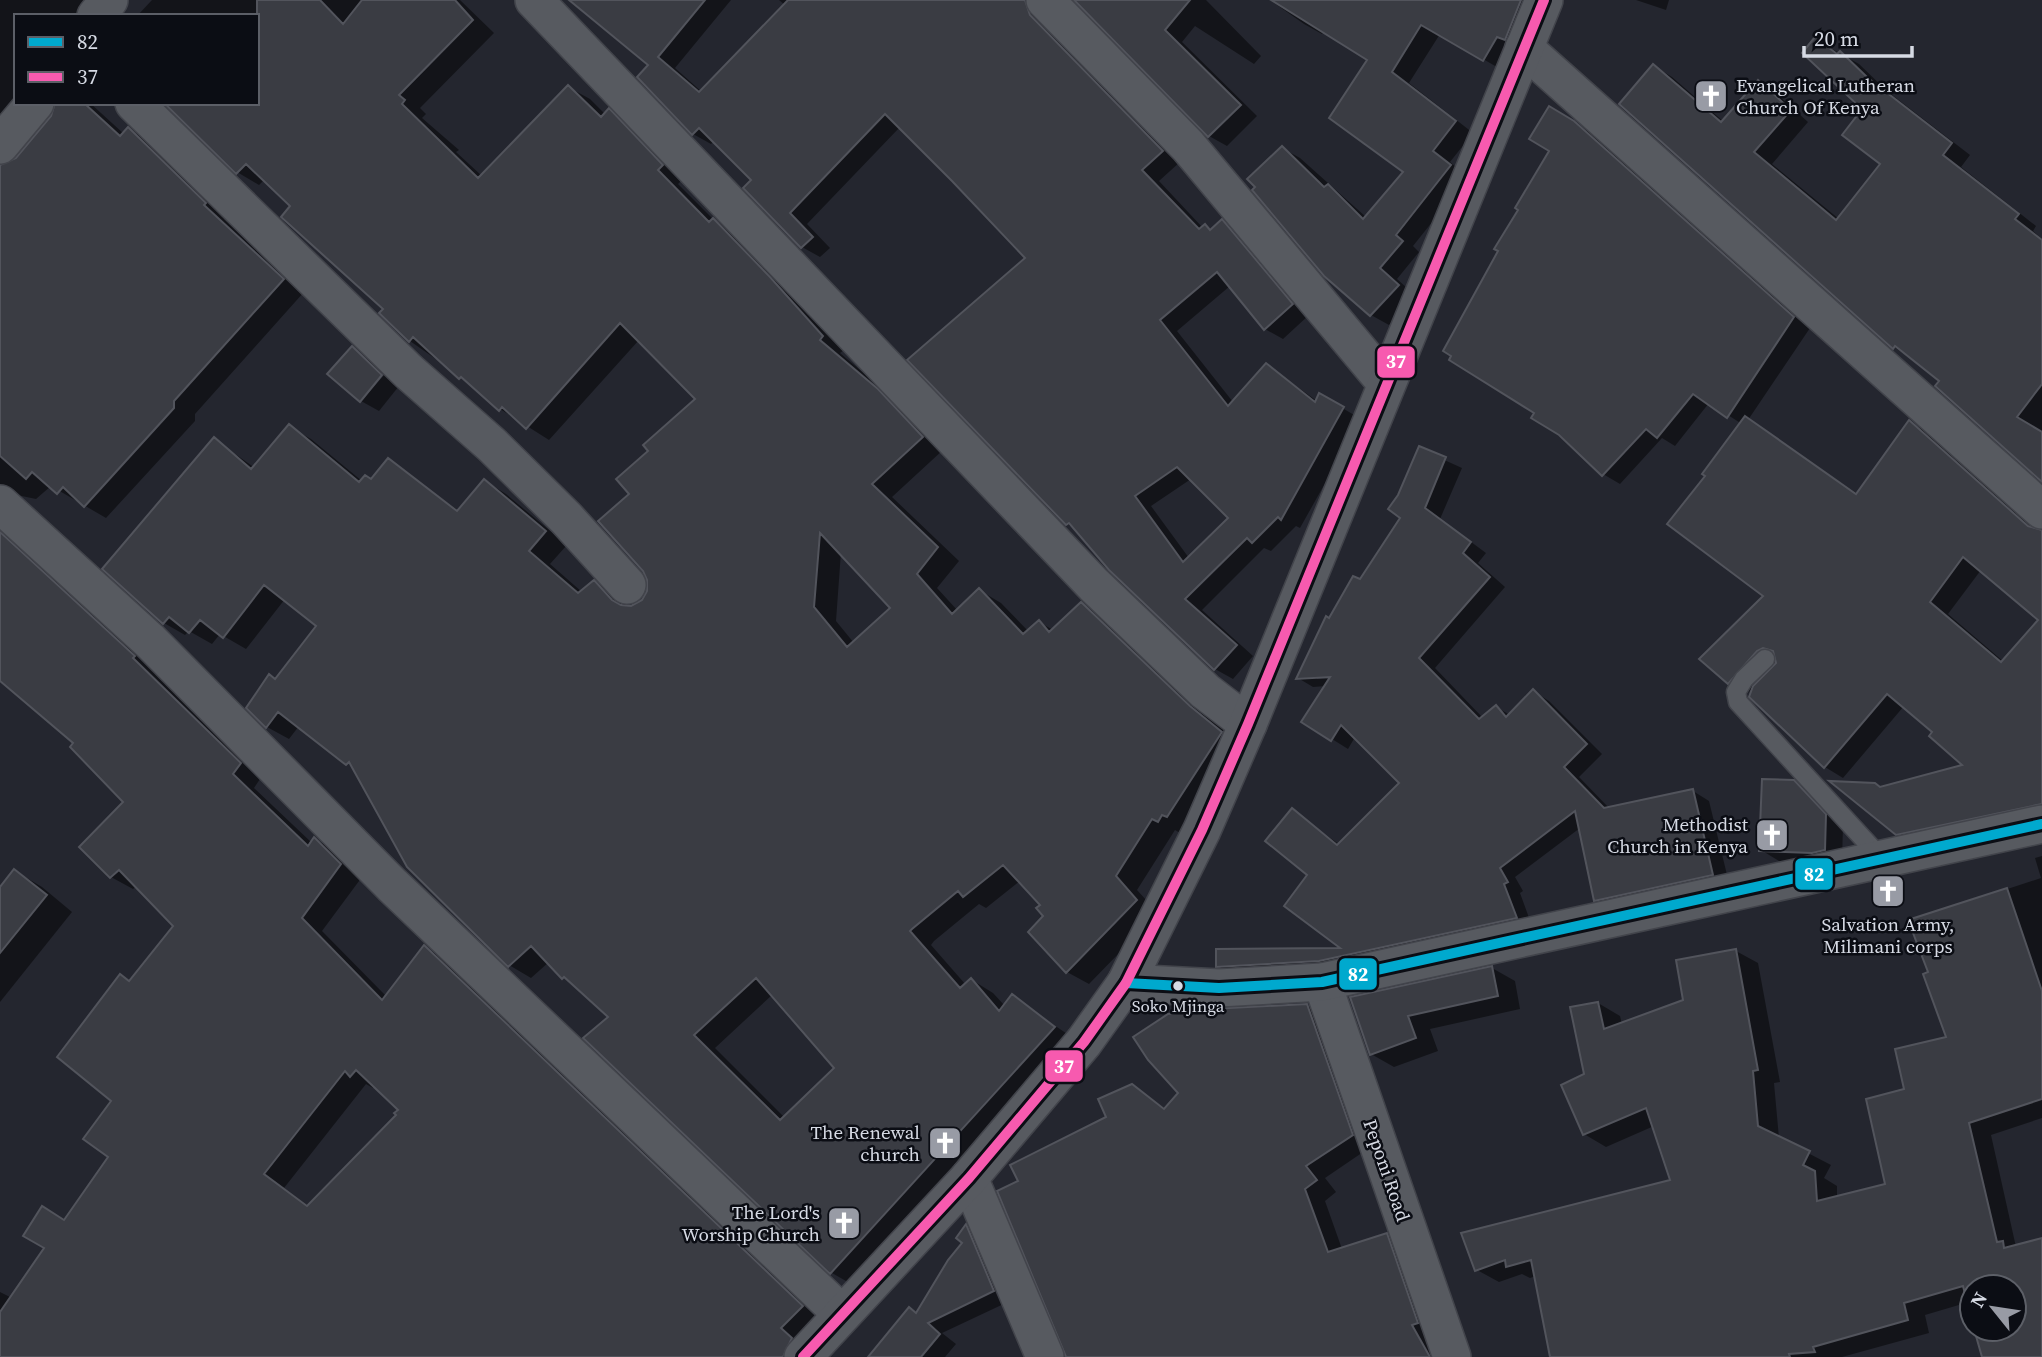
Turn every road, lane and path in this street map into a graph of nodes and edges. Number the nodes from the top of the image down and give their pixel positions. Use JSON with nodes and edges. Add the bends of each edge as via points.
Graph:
{"nodes":[{"id":1,"x":109,"y":0,"type":"edge"},
{"id":2,"x":534,"y":0,"type":"edge"},
{"id":3,"x":1045,"y":0,"type":"edge"},
{"id":4,"x":1544,"y":0,"type":"edge"},
{"id":5,"x":98,"y":14,"type":"edge"},
{"id":6,"x":1524,"y":48,"type":"junction"},
{"id":7,"x":33,"y":105,"type":"edge"},
{"id":8,"x":136,"y":105,"type":"edge"},
{"id":9,"x":0,"y":145,"type":"edge"},
{"id":10,"x":1386,"y":383,"type":"junction"},
{"id":11,"x":0,"y":504,"type":"edge"},
{"id":12,"x":2042,"y":510,"type":"edge"},
{"id":13,"x":626,"y":584,"type":"dead end"},
{"id":14,"x":1765,"y":659,"type":"dead end"},
{"id":15,"x":1248,"y":724,"type":"junction"},
{"id":16,"x":2042,"y":824,"type":"edge"},
{"id":17,"x":1881,"y":858,"type":"junction"},
{"id":18,"x":1322,"y":982,"type":"junction"},
{"id":19,"x":1126,"y":983,"type":"junction"},
{"id":20,"x":969,"y":1178,"type":"junction"},
{"id":21,"x":841,"y":1313,"type":"junction"},
{"id":22,"x":803,"y":1357,"type":"edge"},
{"id":23,"x":1045,"y":1357,"type":"edge"},
{"id":24,"x":1452,"y":1357,"type":"edge"}],
"edges":[{"from":1,"to":5,"type":"street"},
{"from":2,"to":15,"type":"street","via":[[1094,585],[1205,691]]},
{"from":3,"to":10,"type":"street","via":[[1188,146]]},
{"from":4,"to":6,"type":"street"},
{"from":6,"to":10,"type":"street"},
{"from":6,"to":12,"type":"street"},
{"from":7,"to":9,"type":"street"},
{"from":8,"to":13,"type":"street","via":[[408,371],[501,454]]},
{"from":10,"to":15,"type":"street"},
{"from":11,"to":21,"type":"street","via":[[150,640],[392,885]]},
{"from":14,"to":17,"type":"lane","via":[[1744,679],[1738,702]]},
{"from":15,"to":19,"type":"street","via":[[1202,830]]},
{"from":16,"to":17,"type":"street"},
{"from":17,"to":18,"type":"street"},
{"from":18,"to":19,"type":"street","via":[[1219,988]]},
{"from":18,"to":24,"type":"street","name":"Peponi Road"},
{"from":19,"to":20,"type":"street","via":[[1084,1042]]},
{"from":20,"to":21,"type":"street"},
{"from":20,"to":23,"type":"street"},
{"from":21,"to":22,"type":"street"}]}
